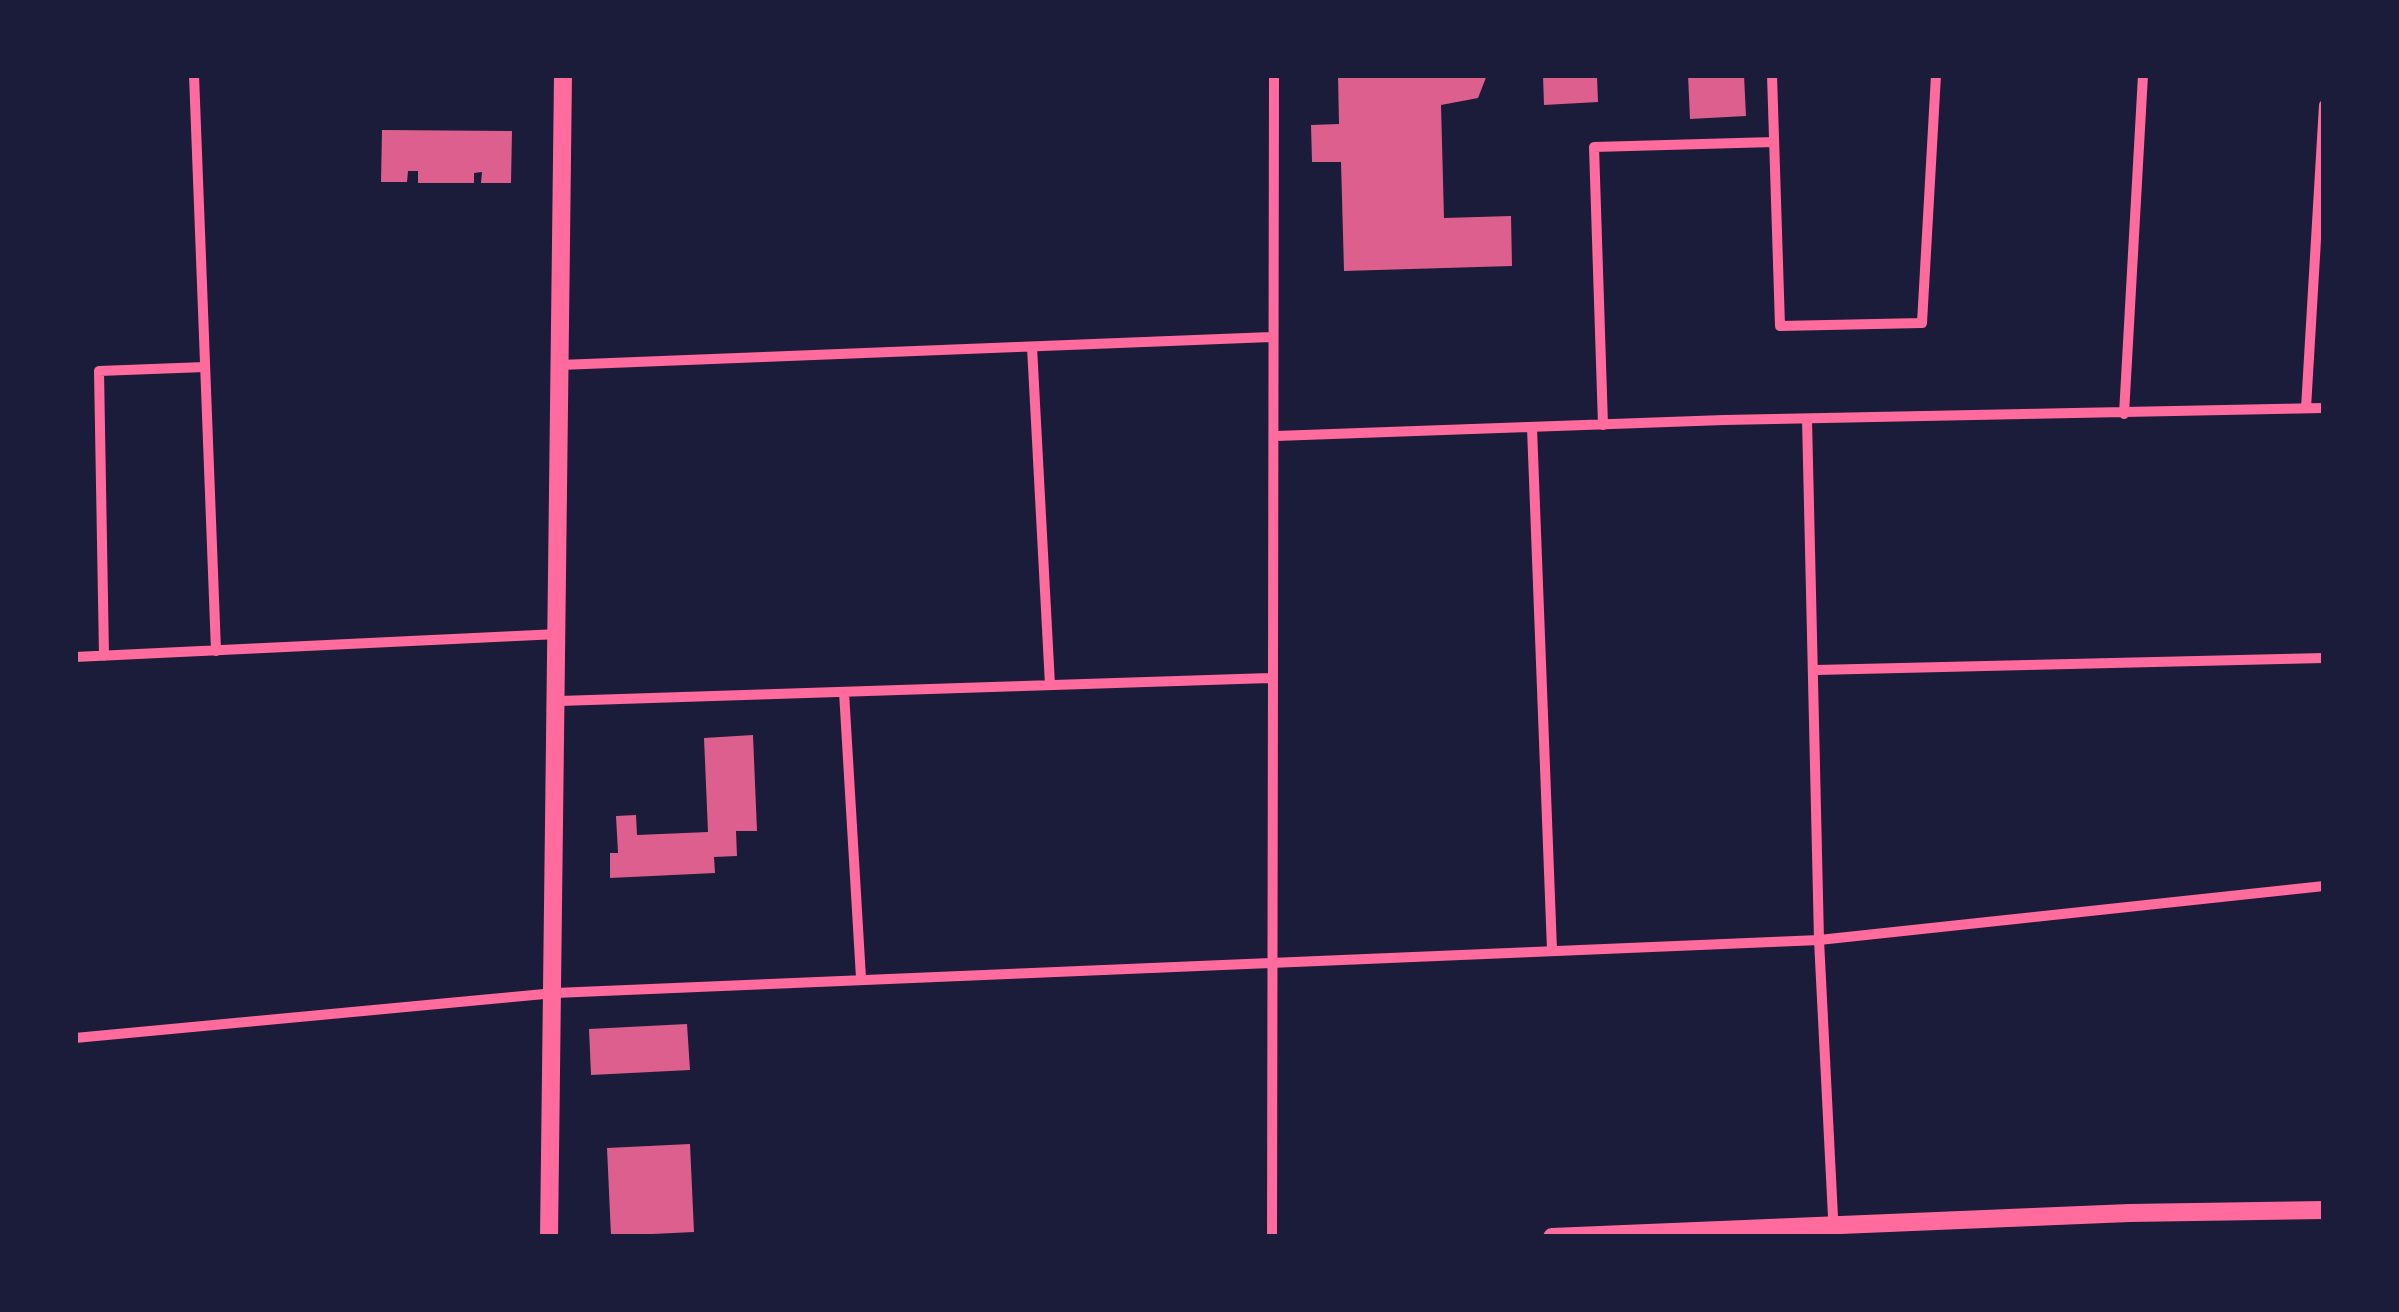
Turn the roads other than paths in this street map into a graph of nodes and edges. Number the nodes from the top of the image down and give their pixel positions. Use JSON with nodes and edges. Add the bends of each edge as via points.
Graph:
{"nodes":[{"id":1,"x":194,"y":75,"type":"edge"},
{"id":2,"x":563,"y":75,"type":"edge"},
{"id":3,"x":1274,"y":75,"type":"edge"},
{"id":4,"x":1772,"y":75,"type":"edge"},
{"id":5,"x":1936,"y":75,"type":"edge"},
{"id":6,"x":2142,"y":75,"type":"edge"},
{"id":7,"x":2324,"y":105,"type":"edge"},
{"id":8,"x":1774,"y":142,"type":"junction"},
{"id":9,"x":1271,"y":337,"type":"junction"},
{"id":10,"x":1032,"y":346,"type":"junction"},
{"id":11,"x":560,"y":365,"type":"junction"},
{"id":12,"x":205,"y":367,"type":"junction"},
{"id":13,"x":2306,"y":408,"type":"junction"},
{"id":14,"x":2324,"y":408,"type":"edge"},
{"id":15,"x":2124,"y":414,"type":"junction"},
{"id":16,"x":1807,"y":419,"type":"junction"},
{"id":17,"x":1602,"y":425,"type":"junction"},
{"id":18,"x":1532,"y":428,"type":"junction"},
{"id":19,"x":1276,"y":436,"type":"junction"},
{"id":20,"x":559,"y":634,"type":"junction"},
{"id":21,"x":216,"y":651,"type":"junction"},
{"id":22,"x":104,"y":656,"type":"junction"},
{"id":23,"x":75,"y":657,"type":"edge"},
{"id":24,"x":2324,"y":658,"type":"edge"},
{"id":25,"x":1816,"y":670,"type":"junction"},
{"id":26,"x":1270,"y":678,"type":"junction"},
{"id":27,"x":1050,"y":685,"type":"junction"},
{"id":28,"x":844,"y":692,"type":"junction"},
{"id":29,"x":559,"y":702,"type":"junction"},
{"id":30,"x":2324,"y":886,"type":"edge"},
{"id":31,"x":1819,"y":940,"type":"junction"},
{"id":32,"x":1552,"y":950,"type":"junction"},
{"id":33,"x":1273,"y":960,"type":"junction"},
{"id":34,"x":861,"y":978,"type":"junction"},
{"id":35,"x":555,"y":993,"type":"junction"},
{"id":36,"x":75,"y":1038,"type":"edge"},
{"id":37,"x":2324,"y":1210,"type":"edge"},
{"id":38,"x":1834,"y":1233,"type":"edge"},
{"id":39,"x":550,"y":1237,"type":"edge"},
{"id":40,"x":1272,"y":1237,"type":"edge"},
{"id":41,"x":1552,"y":1237,"type":"edge"}],
"edges":[{"from":1,"to":12,"type":"street"},
{"from":2,"to":11,"type":"street"},
{"from":3,"to":9,"type":"street"},
{"from":4,"to":8,"type":"street"},
{"from":5,"to":8,"type":"street","via":[[1922,322],[1780,326]]},
{"from":6,"to":15,"type":"street"},
{"from":7,"to":13,"type":"street"},
{"from":8,"to":17,"type":"street","via":[[1594,147]]},
{"from":9,"to":10,"type":"street"},
{"from":9,"to":19,"type":"street"},
{"from":10,"to":11,"type":"street"},
{"from":10,"to":27,"type":"street"},
{"from":11,"to":20,"type":"street"},
{"from":12,"to":21,"type":"street"},
{"from":12,"to":22,"type":"street","via":[[99,372]]},
{"from":13,"to":14,"type":"street"},
{"from":13,"to":15,"type":"street"},
{"from":15,"to":16,"type":"street"},
{"from":16,"to":17,"type":"street"},
{"from":16,"to":25,"type":"street"},
{"from":17,"to":18,"type":"street"},
{"from":18,"to":19,"type":"street"},
{"from":18,"to":32,"type":"street"},
{"from":19,"to":26,"type":"street"},
{"from":20,"to":21,"type":"street"},
{"from":20,"to":29,"type":"street"},
{"from":21,"to":22,"type":"street"},
{"from":22,"to":23,"type":"street"},
{"from":24,"to":25,"type":"street"},
{"from":25,"to":31,"type":"street"},
{"from":26,"to":27,"type":"street"},
{"from":26,"to":33,"type":"street"},
{"from":27,"to":28,"type":"street"},
{"from":28,"to":29,"type":"street"},
{"from":28,"to":34,"type":"street"},
{"from":29,"to":35,"type":"street"},
{"from":30,"to":31,"type":"street"},
{"from":31,"to":32,"type":"street"},
{"from":31,"to":38,"type":"street"},
{"from":32,"to":33,"type":"street"},
{"from":33,"to":34,"type":"street"},
{"from":33,"to":40,"type":"street"},
{"from":34,"to":35,"type":"street"},
{"from":35,"to":36,"type":"street"},
{"from":35,"to":39,"type":"street"},
{"from":37,"to":38,"type":"street","via":[[2130,1213]]},
{"from":38,"to":41,"type":"street"}]}
